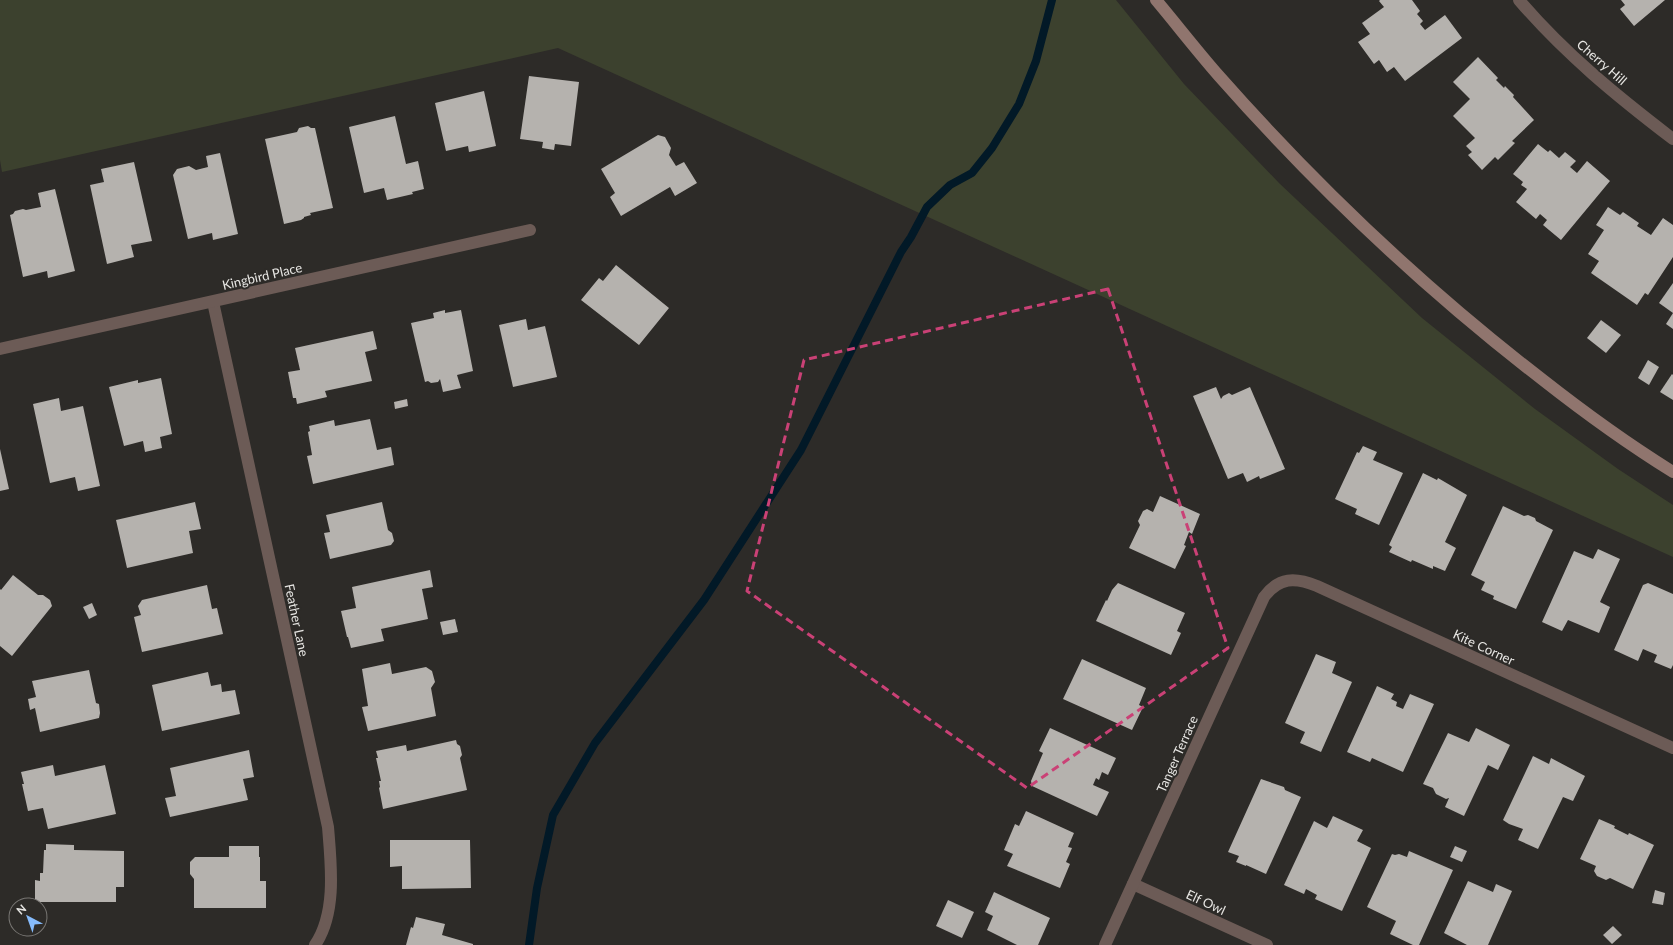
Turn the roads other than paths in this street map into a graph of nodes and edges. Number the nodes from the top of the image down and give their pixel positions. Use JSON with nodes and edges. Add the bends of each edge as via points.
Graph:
{"nodes":[{"id":1,"x":1156,"y":0,"type":"edge"},
{"id":2,"x":1519,"y":0,"type":"edge"},
{"id":3,"x":1673,"y":139,"type":"edge"},
{"id":4,"x":530,"y":230,"type":"dead end"},
{"id":5,"x":213,"y":302,"type":"junction"},
{"id":6,"x":0,"y":349,"type":"edge"},
{"id":7,"x":1673,"y":472,"type":"edge"},
{"id":8,"x":1282,"y":582,"type":"joint"},
{"id":9,"x":1673,"y":748,"type":"edge"},
{"id":10,"x":1133,"y":884,"type":"junction"},
{"id":11,"x":316,"y":945,"type":"edge"},
{"id":12,"x":1105,"y":945,"type":"edge"},
{"id":13,"x":1267,"y":945,"type":"edge"}],
"edges":[{"from":1,"to":7,"type":"main road","via":[[1219,76],[1288,150],[1433,290],[1501,348],[1559,392],[1629,445]]},
{"from":2,"to":3,"type":"street","name":"Cherry Hill","via":[[1567,51]]},
{"from":4,"to":5,"type":"street","name":"Kingbird Place"},
{"from":5,"to":6,"type":"street","name":"Kingbird Place"},
{"from":5,"to":11,"type":"street","name":"Feather Lane","via":[[328,827],[330,896],[322,935]]},
{"from":8,"to":9,"type":"street","name":"Kite Corner","via":[[1299,580],[1316,586]]},
{"from":8,"to":10,"type":"street","name":"Tanger Terrace","via":[[1264,597]]},
{"from":10,"to":12,"type":"street","name":"Tanger Terrace"},
{"from":10,"to":13,"type":"street","name":"Elf Owl"}]}
